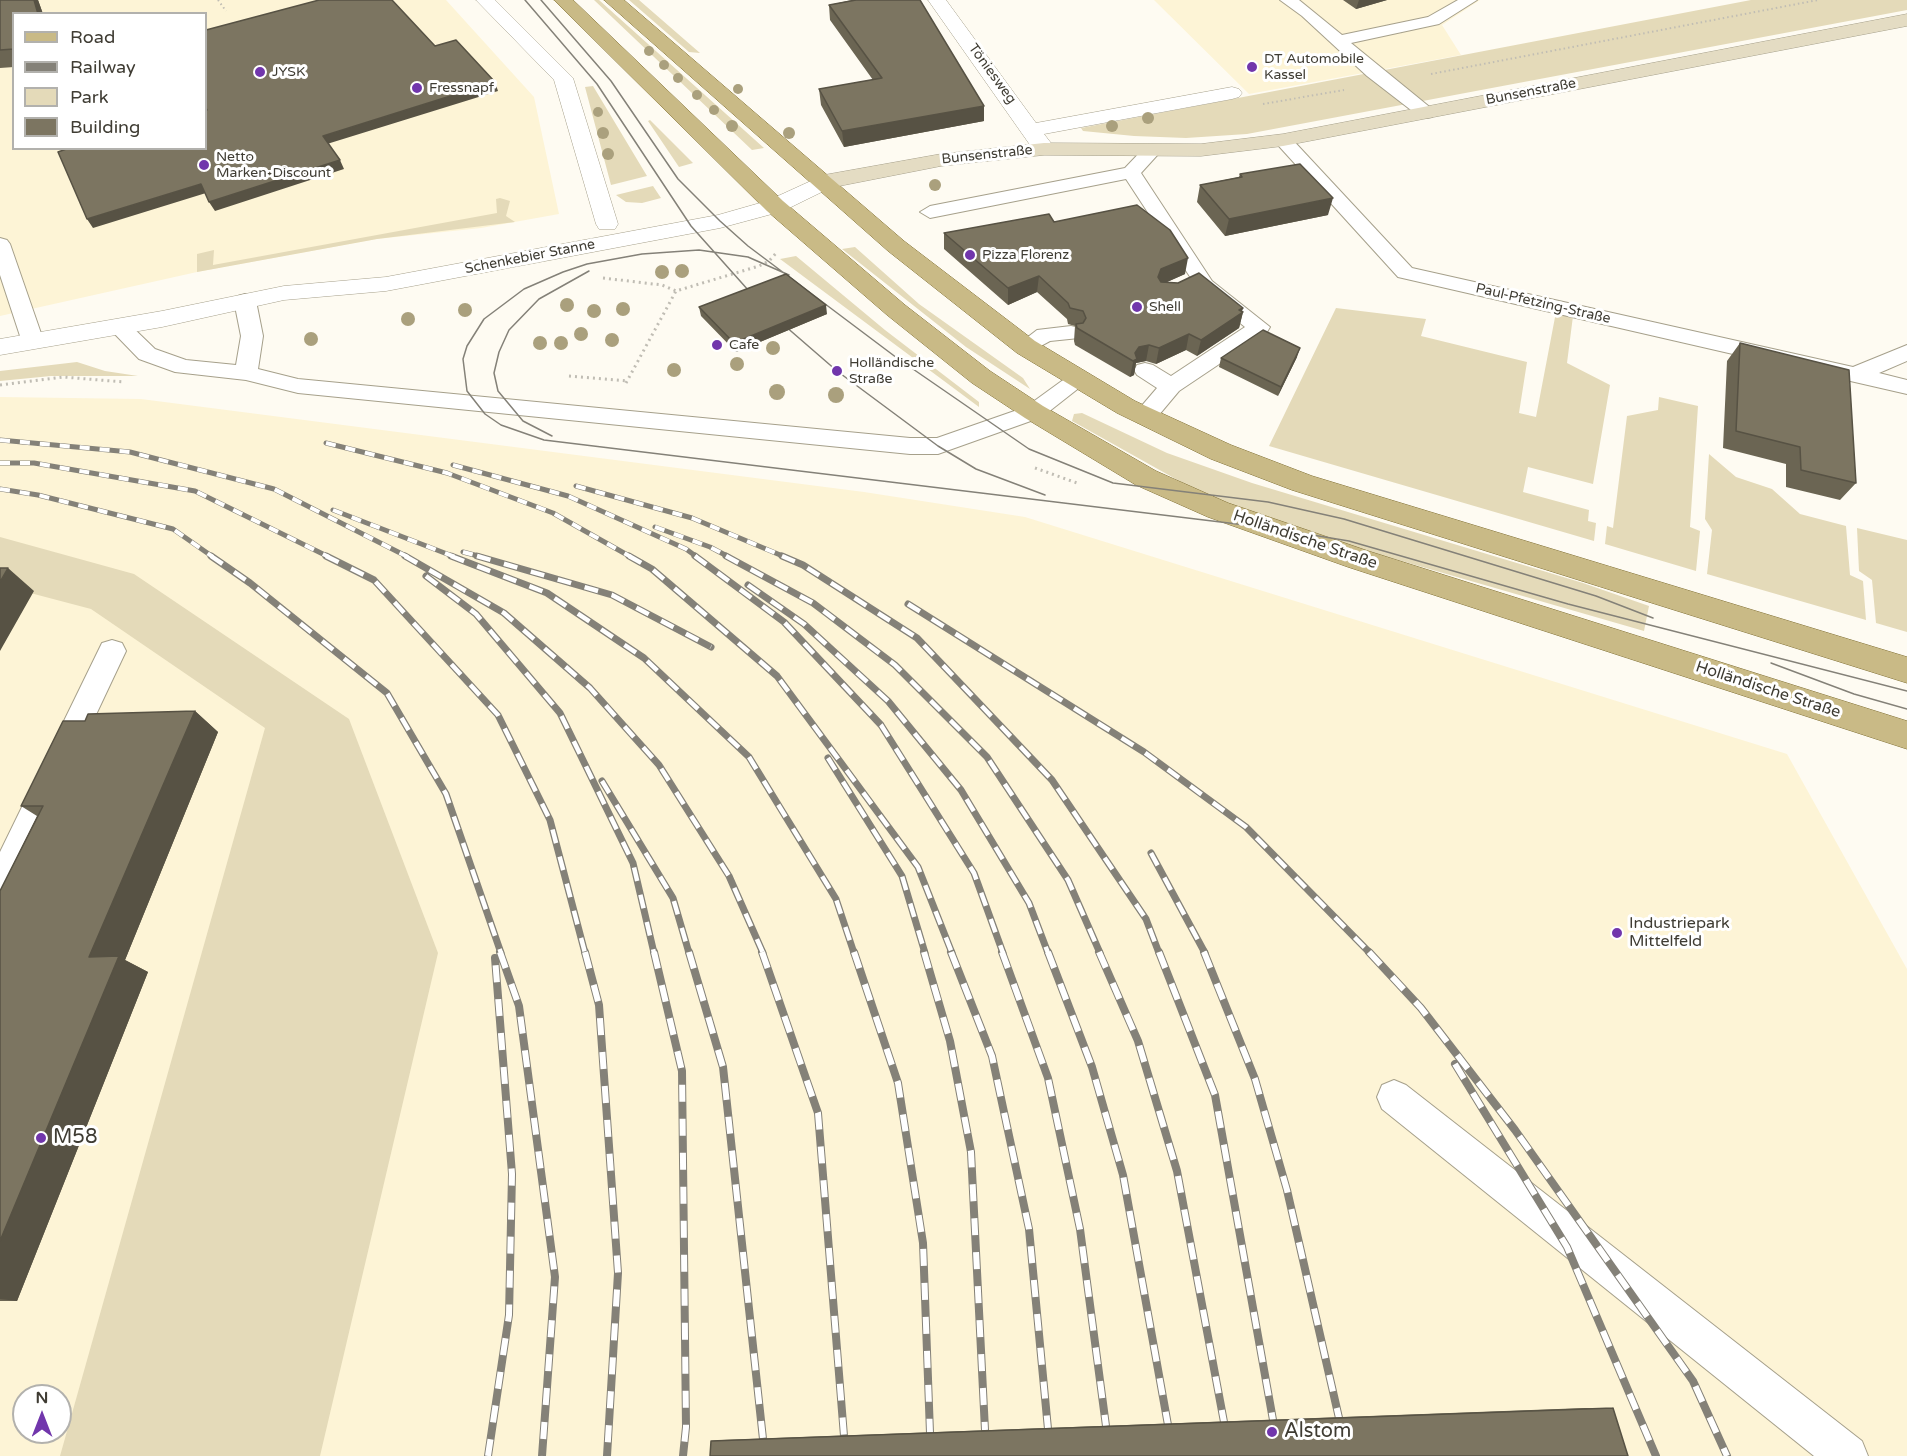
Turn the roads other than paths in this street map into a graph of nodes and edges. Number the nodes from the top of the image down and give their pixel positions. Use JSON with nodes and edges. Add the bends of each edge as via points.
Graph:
{"nodes":[{"id":1,"x":485,"y":0,"type":"edge"},
{"id":2,"x":563,"y":0,"type":"edge"},
{"id":3,"x":613,"y":0,"type":"edge"},
{"id":4,"x":938,"y":0,"type":"edge"},
{"id":5,"x":1288,"y":0,"type":"edge"},
{"id":6,"x":1469,"y":0,"type":"edge"},
{"id":7,"x":1907,"y":20,"type":"edge"},
{"id":8,"x":1339,"y":41,"type":"junction"},
{"id":9,"x":1232,"y":93,"type":"dead end"},
{"id":10,"x":1426,"y":113,"type":"junction"},
{"id":11,"x":1032,"y":130,"type":"junction"},
{"id":12,"x":1283,"y":140,"type":"junction"},
{"id":13,"x":1044,"y":149,"type":"junction"},
{"id":14,"x":1152,"y":152,"type":"junction"},
{"id":15,"x":1131,"y":172,"type":"junction"},
{"id":16,"x":824,"y":182,"type":"junction"},
{"id":17,"x":769,"y":200,"type":"junction"},
{"id":18,"x":930,"y":212,"type":"dead end"},
{"id":19,"x":607,"y":224,"type":"junction"},
{"id":20,"x":0,"y":244,"type":"edge"},
{"id":21,"x":1200,"y":277,"type":"junction"},
{"id":22,"x":1178,"y":287,"type":"edge"},
{"id":23,"x":284,"y":293,"type":"junction"},
{"id":24,"x":245,"y":302,"type":"junction"},
{"id":25,"x":118,"y":326,"type":"junction"},
{"id":26,"x":1071,"y":333,"type":"dead end"},
{"id":27,"x":33,"y":342,"type":"junction"},
{"id":28,"x":0,"y":347,"type":"edge"},
{"id":29,"x":1026,"y":347,"type":"junction"},
{"id":30,"x":1907,"y":352,"type":"edge"},
{"id":31,"x":1145,"y":370,"type":"edge"},
{"id":32,"x":246,"y":373,"type":"junction"},
{"id":33,"x":1856,"y":375,"type":"junction"},
{"id":34,"x":1078,"y":380,"type":"junction"},
{"id":35,"x":1171,"y":386,"type":"junction"},
{"id":36,"x":1907,"y":387,"type":"edge"},
{"id":37,"x":1034,"y":412,"type":"junction"},
{"id":38,"x":1145,"y":416,"type":"junction"},
{"id":39,"x":112,"y":651,"type":"dead end"},
{"id":40,"x":1907,"y":670,"type":"edge"},
{"id":41,"x":1907,"y":735,"type":"edge"},
{"id":42,"x":0,"y":885,"type":"edge"},
{"id":43,"x":1394,"y":1097,"type":"dead end"},
{"id":44,"x":1847,"y":1456,"type":"edge"}],
"edges":[{"from":1,"to":19,"type":"street","via":[[563,78]]},
{"from":2,"to":17,"type":"main road","name":"Holländische Straße"},
{"from":3,"to":16,"type":"main road"},
{"from":4,"to":11,"type":"street","name":"Töniesweg"},
{"from":5,"to":8,"type":"lane"},
{"from":6,"to":8,"type":"lane","via":[[1434,21]]},
{"from":7,"to":10,"type":"main road","name":"Bunsenstraße"},
{"from":8,"to":10,"type":"lane"},
{"from":9,"to":11,"type":"street","name":"Bunsenstraße"},
{"from":10,"to":12,"type":"main road","name":"Bunsenstraße"},
{"from":11,"to":13,"type":"street","name":"Töniesweg"},
{"from":12,"to":14,"type":"main road","name":"Bunsenstraße"},
{"from":12,"to":33,"type":"lane","name":"Paul-Pfetzing-Straße","via":[[1405,273]]},
{"from":13,"to":14,"type":"main road","name":"Bunsenstraße"},
{"from":13,"to":16,"type":"main road","name":"Bunsenstraße","via":[[941,159]]},
{"from":14,"to":15,"type":"lane"},
{"from":15,"to":18,"type":"lane"},
{"from":15,"to":21,"type":"lane"},
{"from":16,"to":17,"type":"street"},
{"from":16,"to":29,"type":"main road","via":[[896,246]]},
{"from":17,"to":19,"type":"street","name":"Schenkebier Stanne","via":[[716,200]]},
{"from":17,"to":23,"type":"street","name":"Schenkebier Stanne","via":[[720,221],[386,284]]},
{"from":17,"to":37,"type":"main road","name":"Holländische Straße","via":[[896,310],[981,377]]},
{"from":19,"to":23,"type":"street","name":"Schenkebier Stanne","via":[[320,281]]},
{"from":20,"to":27,"type":"lane"},
{"from":21,"to":22,"type":"lane"},
{"from":21,"to":35,"type":"lane","via":[[1258,327]]},
{"from":23,"to":24,"type":"street","name":"Schenkebier Stanne"},
{"from":24,"to":25,"type":"street","name":"Schenkebier Stanne"},
{"from":24,"to":32,"type":"lane","via":[[252,336]]},
{"from":25,"to":27,"type":"street","name":"Schenkebier Stanne"},
{"from":25,"to":32,"type":"lane","via":[[147,354],[183,367]]},
{"from":26,"to":29,"type":"lane","via":[[1045,335]]},
{"from":27,"to":28,"type":"street","name":"Schenkebier Stanne"},
{"from":29,"to":34,"type":"main road"},
{"from":30,"to":33,"type":"lane"},
{"from":31,"to":35,"type":"lane"},
{"from":32,"to":37,"type":"lane","via":[[298,386],[910,446],[938,446]]},
{"from":33,"to":36,"type":"lane","name":"Paul-Pfetzing-Straße"},
{"from":34,"to":37,"type":"lane"},
{"from":34,"to":38,"type":"main road"},
{"from":35,"to":38,"type":"lane"},
{"from":37,"to":41,"type":"main road","name":"Holländische Straße","via":[[1146,478],[1218,510],[1358,559]]},
{"from":38,"to":40,"type":"main road","via":[[1221,452],[1302,483]]},
{"from":39,"to":42,"type":"lane"},
{"from":43,"to":44,"type":"lane"}]}
